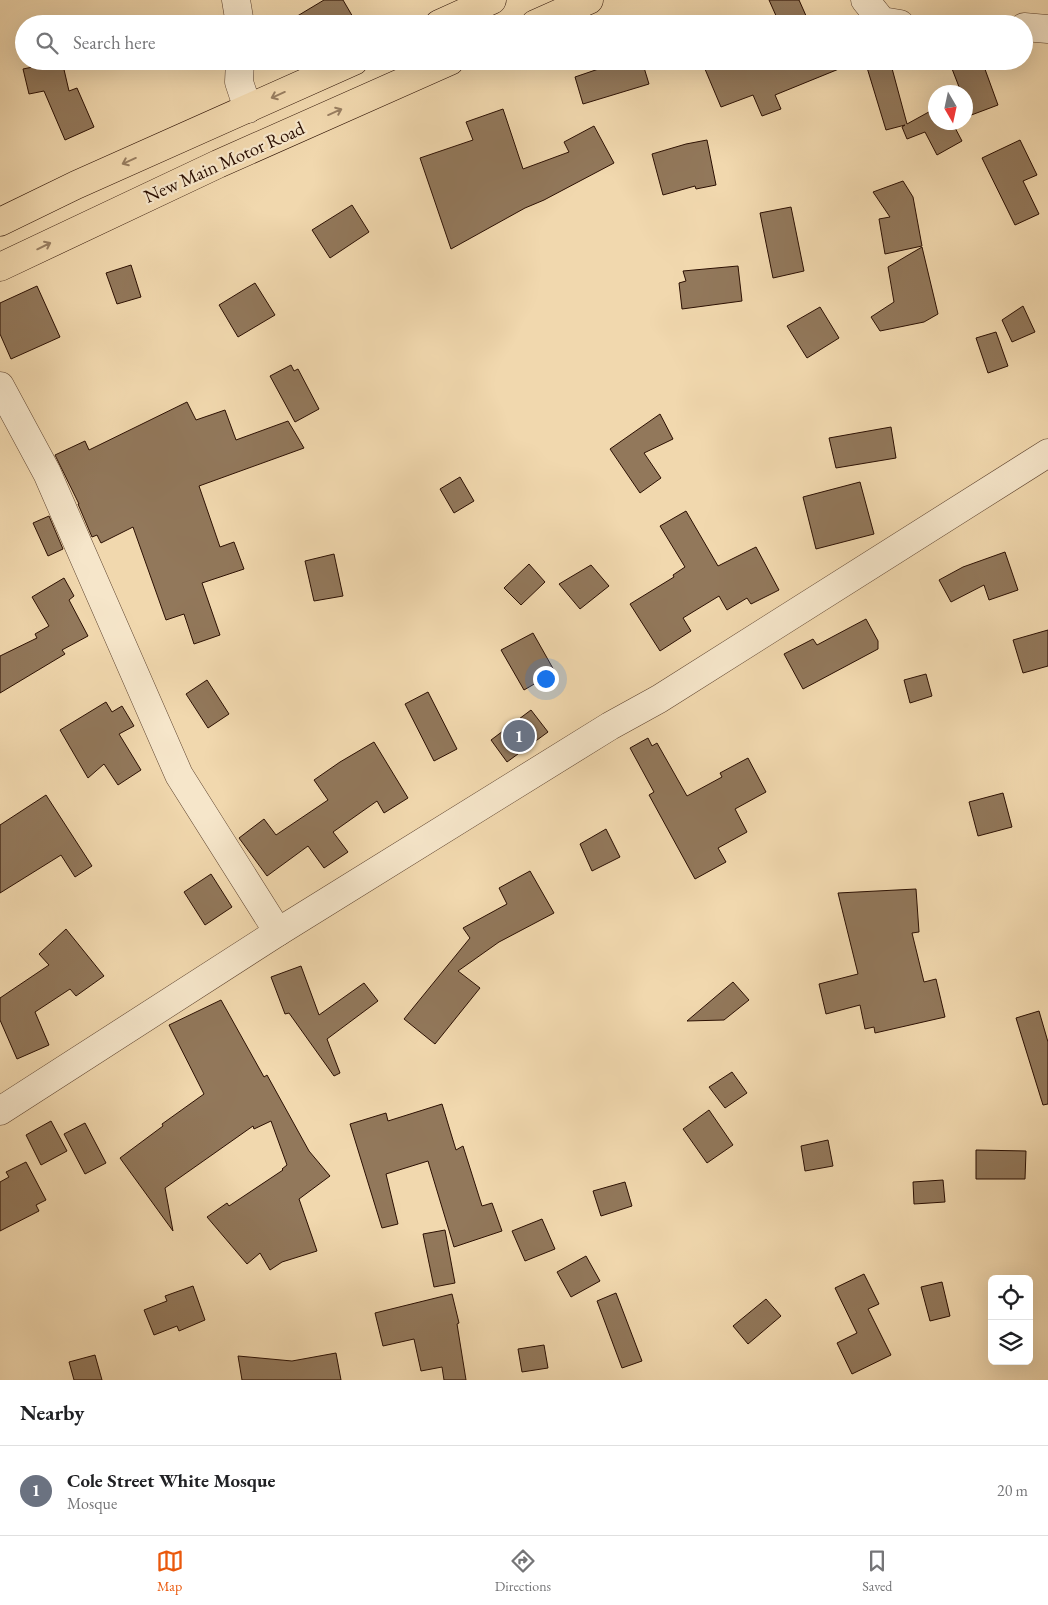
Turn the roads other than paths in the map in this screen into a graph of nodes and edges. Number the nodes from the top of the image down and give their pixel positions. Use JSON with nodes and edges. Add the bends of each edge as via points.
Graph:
{"nodes":[{"id":1,"x":236,"y":0,"type":"edge"},
{"id":2,"x":492,"y":0,"type":"edge"},
{"id":3,"x":589,"y":0,"type":"edge"},
{"id":4,"x":865,"y":0,"type":"edge"},
{"id":5,"x":238,"y":15,"type":"edge"},
{"id":6,"x":459,"y":15,"type":"edge"},
{"id":7,"x":555,"y":15,"type":"edge"},
{"id":8,"x":877,"y":15,"type":"edge"},
{"id":9,"x":1033,"y":28,"type":"edge"},
{"id":10,"x":1048,"y":30,"type":"edge"},
{"id":11,"x":240,"y":70,"type":"edge"},
{"id":12,"x":334,"y":70,"type":"edge"},
{"id":13,"x":430,"y":70,"type":"edge"},
{"id":14,"x":248,"y":109,"type":"junction"},
{"id":15,"x":76,"y":185,"type":"junction"},
{"id":16,"x":0,"y":222,"type":"edge"},
{"id":17,"x":92,"y":223,"type":"junction"},
{"id":18,"x":0,"y":267,"type":"edge"},
{"id":19,"x":0,"y":386,"type":"edge"},
{"id":20,"x":1048,"y":453,"type":"edge"},
{"id":21,"x":278,"y":932,"type":"junction"},
{"id":22,"x":0,"y":1111,"type":"edge"}],
"edges":[{"from":1,"to":5,"type":"street"},
{"from":2,"to":6,"type":"highway"},
{"from":3,"to":7,"type":"highway"},
{"from":4,"to":8,"type":"street"},
{"from":9,"to":10,"type":"street"},
{"from":11,"to":14,"type":"street","via":[[239,82]]},
{"from":12,"to":14,"type":"highway","name":"New Main Motor Road","one_way":true},
{"from":17,"to":13,"type":"highway","name":"New Main Motor Road","one_way":true},
{"from":14,"to":15,"type":"highway","name":"New Main Motor Road","one_way":true},
{"from":15,"to":16,"type":"highway","name":"New Main Motor Road"},
{"from":15,"to":17,"type":"highway"},
{"from":18,"to":17,"type":"highway","name":"New Main Motor Road","one_way":true},
{"from":19,"to":21,"type":"street","via":[[47,473],[179,776]]},
{"from":20,"to":21,"type":"street","via":[[659,699],[610,726]]},
{"from":21,"to":22,"type":"street"}]}
